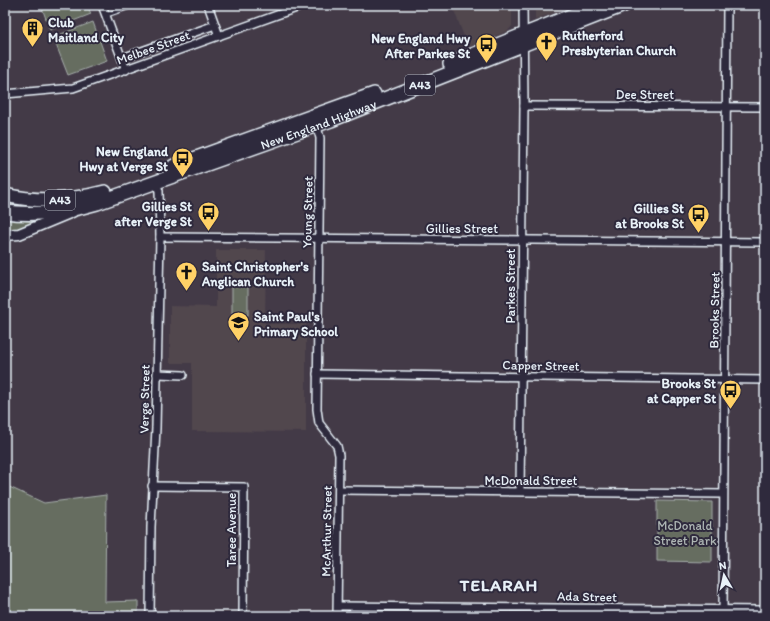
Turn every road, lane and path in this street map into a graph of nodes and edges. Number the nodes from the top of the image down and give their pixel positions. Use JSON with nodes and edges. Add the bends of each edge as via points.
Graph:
{"nodes":[{"id":1,"x":102,"y":5,"type":"edge"},
{"id":2,"x":135,"y":5,"type":"edge"},
{"id":3,"x":208,"y":5,"type":"edge"},
{"id":4,"x":305,"y":5,"type":"edge"},
{"id":5,"x":523,"y":5,"type":"edge"},
{"id":6,"x":598,"y":5,"type":"edge"},
{"id":7,"x":624,"y":5,"type":"edge"},
{"id":8,"x":727,"y":5,"type":"edge"},
{"id":9,"x":106,"y":15,"type":"junction"},
{"id":10,"x":215,"y":26,"type":"junction"},
{"id":11,"x":219,"y":36,"type":"junction"},
{"id":12,"x":523,"y":39,"type":"junction"},
{"id":13,"x":122,"y":58,"type":"junction"},
{"id":14,"x":126,"y":70,"type":"junction"},
{"id":15,"x":5,"y":94,"type":"edge"},
{"id":16,"x":524,"y":106,"type":"junction"},
{"id":17,"x":728,"y":106,"type":"junction"},
{"id":18,"x":765,"y":107,"type":"edge"},
{"id":19,"x":315,"y":121,"type":"junction"},
{"id":20,"x":156,"y":182,"type":"junction"},
{"id":21,"x":5,"y":194,"type":"edge"},
{"id":22,"x":79,"y":209,"type":"junction"},
{"id":23,"x":5,"y":212,"type":"edge"},
{"id":24,"x":5,"y":235,"type":"edge"},
{"id":25,"x":160,"y":237,"type":"junction"},
{"id":26,"x":318,"y":238,"type":"junction"},
{"id":27,"x":522,"y":240,"type":"junction"},
{"id":28,"x":727,"y":242,"type":"junction"},
{"id":29,"x":765,"y":242,"type":"edge"},
{"id":30,"x":157,"y":374,"type":"junction"},
{"id":31,"x":183,"y":374,"type":"dead end"},
{"id":32,"x":317,"y":374,"type":"junction"},
{"id":33,"x":521,"y":376,"type":"junction"},
{"id":34,"x":725,"y":379,"type":"junction"},
{"id":35,"x":765,"y":380,"type":"edge"},
{"id":36,"x":337,"y":446,"type":"joint"},
{"id":37,"x":152,"y":486,"type":"junction"},
{"id":38,"x":339,"y":490,"type":"junction"},
{"id":39,"x":520,"y":491,"type":"junction"},
{"id":40,"x":723,"y":494,"type":"junction"},
{"id":41,"x":338,"y":606,"type":"junction"},
{"id":42,"x":765,"y":610,"type":"edge"},
{"id":43,"x":723,"y":613,"type":"edge"},
{"id":44,"x":150,"y":616,"type":"edge"},
{"id":45,"x":242,"y":616,"type":"edge"},
{"id":46,"x":337,"y":616,"type":"edge"}],
"edges":[{"from":1,"to":9,"type":"street"},
{"from":2,"to":9,"type":"lane"},
{"from":3,"to":10,"type":"street"},
{"from":4,"to":11,"type":"street","name":"Melbee Street"},
{"from":5,"to":12,"type":"street","name":"Parkes Street"},
{"from":6,"to":12,"type":"highway","name":"New England Highway","number":"A43"},
{"from":7,"to":12,"type":"highway","name":"New England Highway","number":"A43"},
{"from":8,"to":17,"type":"street","name":"Brooks Street"},
{"from":9,"to":13,"type":"street"},
{"from":10,"to":11,"type":"street"},
{"from":10,"to":13,"type":"street","name":"Melbee Street"},
{"from":11,"to":14,"type":"street","name":"Melbee Street"},
{"from":12,"to":16,"type":"street","name":"Parkes Street"},
{"from":12,"to":19,"type":"highway","name":"New England Highway","number":"A43"},
{"from":13,"to":14,"type":"street"},
{"from":14,"to":15,"type":"street","name":"Melbee Street","via":[[67,89]]},
{"from":16,"to":17,"type":"street","name":"Dee Street"},
{"from":16,"to":27,"type":"street","name":"Parkes Street"},
{"from":17,"to":18,"type":"street","name":"Dee Street"},
{"from":17,"to":28,"type":"street","name":"Brooks Street"},
{"from":19,"to":20,"type":"highway","name":"New England Highway","number":"A43"},
{"from":19,"to":21,"type":"highway","name":"New England Highway","number":"A43","via":[[84,197],[48,200]]},
{"from":19,"to":26,"type":"street","name":"Young Street","via":[[320,138]]},
{"from":20,"to":22,"type":"highway","name":"New England Highway","number":"A43"},
{"from":20,"to":25,"type":"street","name":"Verge Street","via":[[159,191]]},
{"from":22,"to":23,"type":"highway","name":"New England Highway","number":"A43","via":[[36,214]]},
{"from":22,"to":24,"type":"main road","via":[[28,230]]},
{"from":25,"to":26,"type":"street","name":"Gillies Street"},
{"from":25,"to":30,"type":"street","name":"Verge Street"},
{"from":26,"to":27,"type":"street","name":"Gillies Street"},
{"from":26,"to":32,"type":"street","name":"Young Street"},
{"from":27,"to":28,"type":"street","name":"Gillies Street"},
{"from":27,"to":33,"type":"street","name":"Parkes Street"},
{"from":28,"to":29,"type":"street","name":"Gillies Street"},
{"from":28,"to":34,"type":"street","name":"Brooks Street"},
{"from":30,"to":31,"type":"street"},
{"from":30,"to":37,"type":"street","name":"Verge Street"},
{"from":32,"to":33,"type":"street","name":"Capper Street"},
{"from":32,"to":36,"type":"street","name":"Young Street","via":[[317,409],[320,423]]},
{"from":33,"to":34,"type":"street","name":"Capper Street"},
{"from":33,"to":39,"type":"street","name":"Parkes Street"},
{"from":34,"to":35,"type":"street","name":"Capper Street"},
{"from":34,"to":40,"type":"street","name":"Brooks Street"},
{"from":36,"to":38,"type":"street","name":"McArthur Street"},
{"from":37,"to":44,"type":"street","name":"Verge Street"},
{"from":37,"to":45,"type":"street","name":"Taree Avenue","via":[[244,487]]},
{"from":38,"to":39,"type":"street","name":"McDonald Street"},
{"from":38,"to":41,"type":"street","name":"McArthur Street"},
{"from":39,"to":40,"type":"street","name":"McDonald Street"},
{"from":40,"to":43,"type":"street","name":"Brooks Street"},
{"from":41,"to":43,"type":"street","name":"Ada Street"},
{"from":41,"to":46,"type":"street","name":"McArthur Street"},
{"from":42,"to":43,"type":"street","name":"Ada Street"}]}
